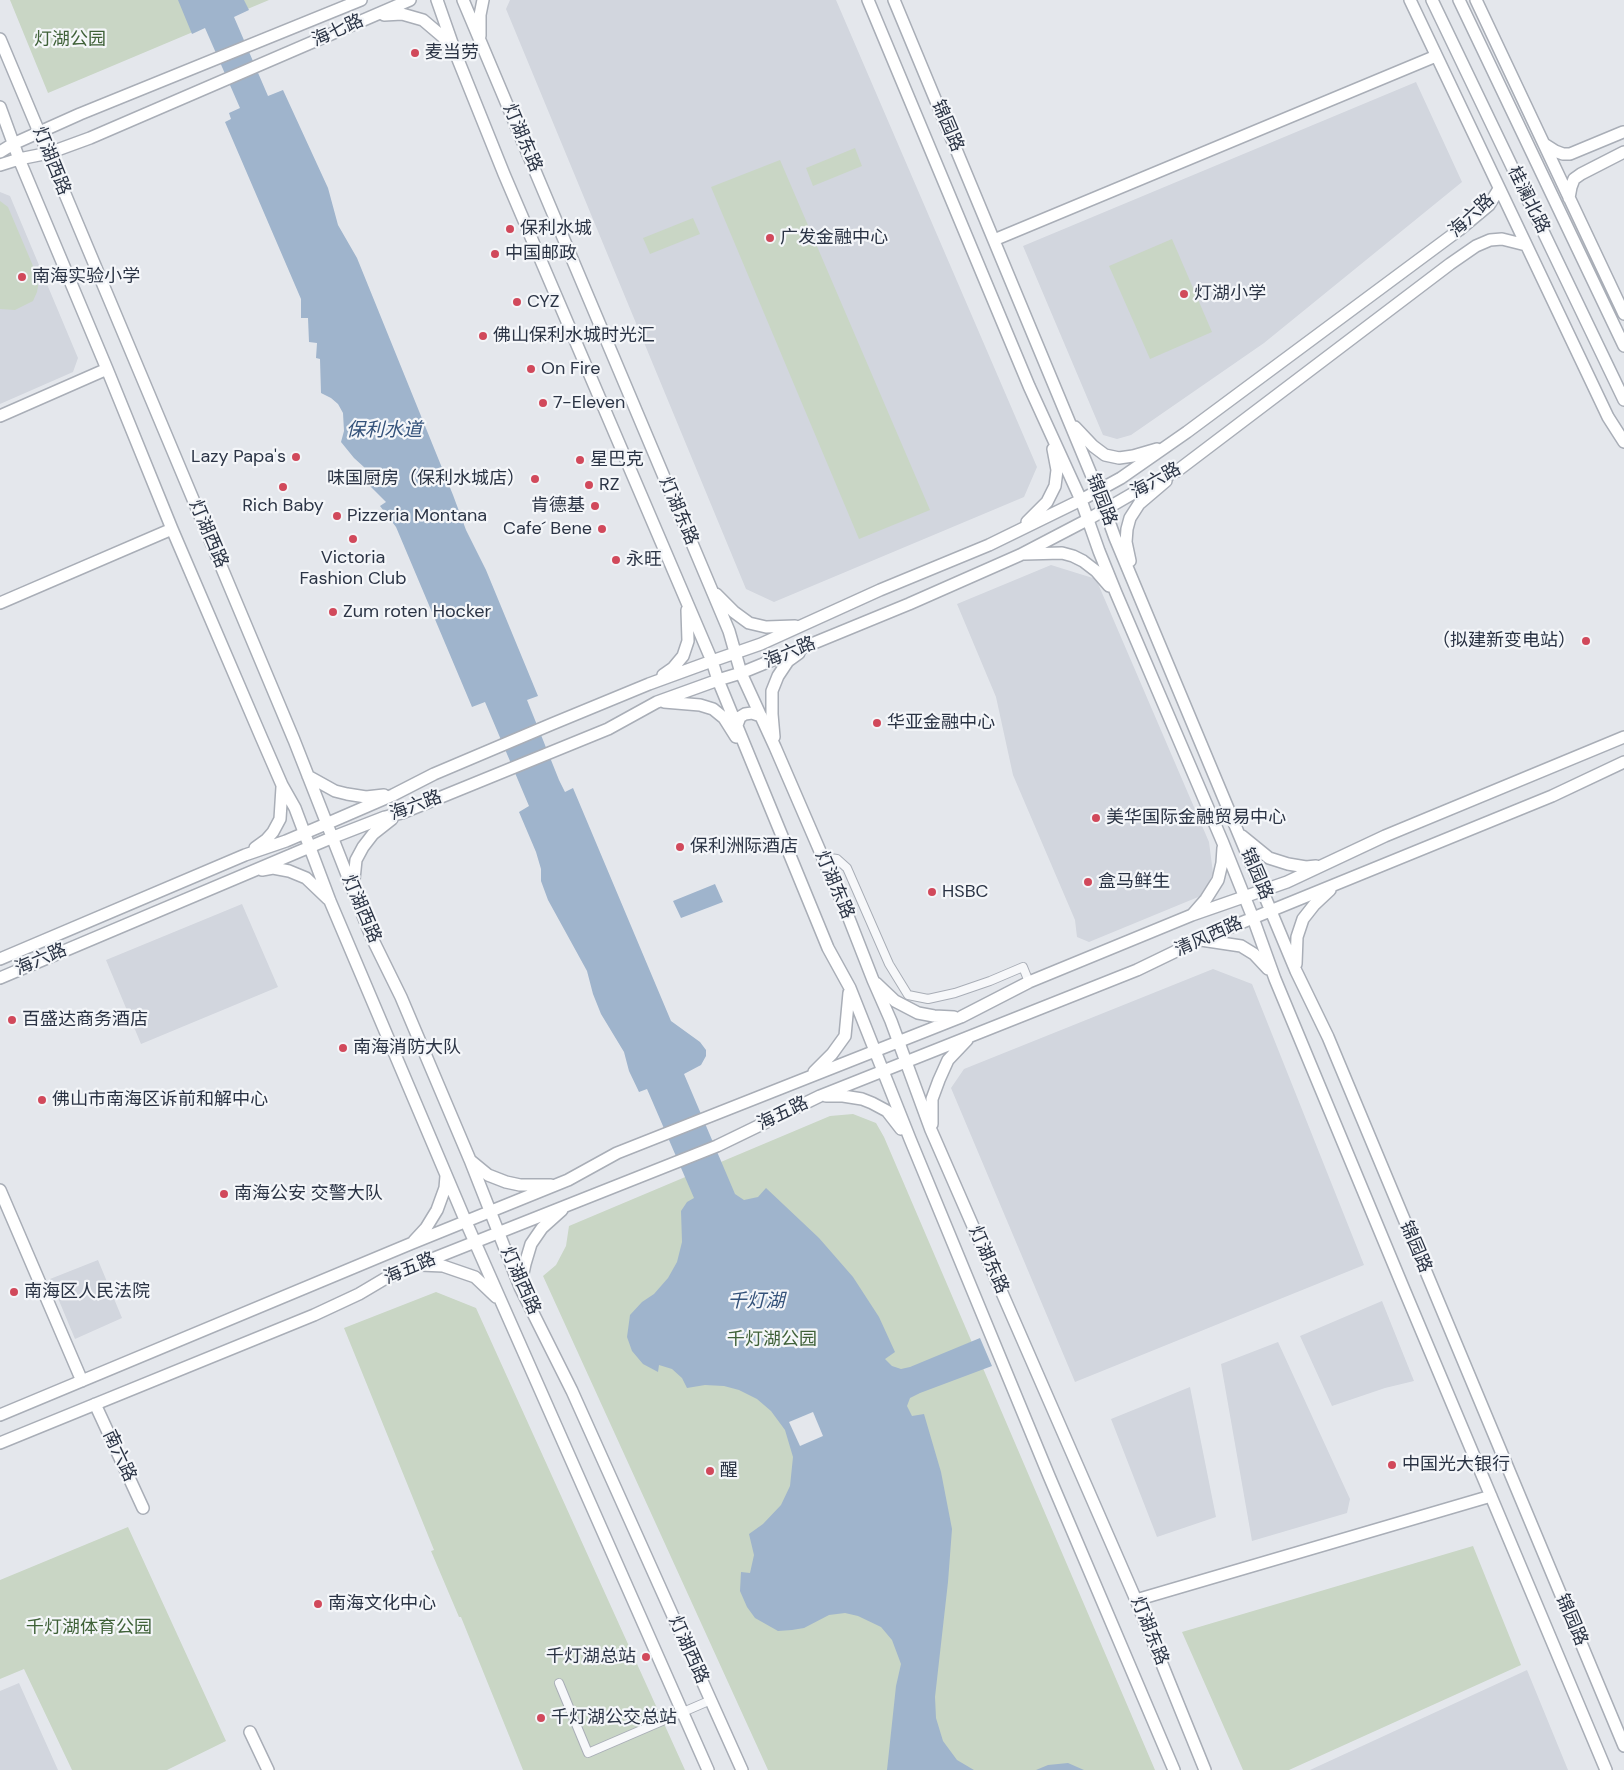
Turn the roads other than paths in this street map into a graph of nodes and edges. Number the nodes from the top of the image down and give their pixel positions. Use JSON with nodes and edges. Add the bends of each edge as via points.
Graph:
{"nodes":[{"id":1,"x":361,"y":0,"type":"edge"},
{"id":2,"x":410,"y":0,"type":"edge"},
{"id":3,"x":437,"y":0,"type":"edge"},
{"id":4,"x":463,"y":0,"type":"edge"},
{"id":5,"x":483,"y":0,"type":"edge"},
{"id":6,"x":868,"y":0,"type":"edge"},
{"id":7,"x":894,"y":0,"type":"edge"},
{"id":8,"x":1410,"y":0,"type":"edge"},
{"id":9,"x":1432,"y":0,"type":"edge"},
{"id":10,"x":1458,"y":0,"type":"edge"},
{"id":11,"x":1476,"y":0,"type":"edge"},
{"id":12,"x":369,"y":18,"type":"junction"},
{"id":13,"x":0,"y":39,"type":"edge"},
{"id":14,"x":480,"y":40,"type":"junction"},
{"id":15,"x":1436,"y":56,"type":"junction"},
{"id":16,"x":457,"y":57,"type":"junction"},
{"id":17,"x":0,"y":107,"type":"edge"},
{"id":18,"x":40,"y":132,"type":"junction"},
{"id":19,"x":1624,"y":132,"type":"edge"},
{"id":20,"x":1543,"y":143,"type":"junction"},
{"id":21,"x":13,"y":144,"type":"junction"},
{"id":22,"x":0,"y":152,"type":"edge"},
{"id":23,"x":49,"y":153,"type":"junction"},
{"id":24,"x":1619,"y":154,"type":"edge"},
{"id":25,"x":18,"y":159,"type":"junction"},
{"id":26,"x":0,"y":165,"type":"edge"},
{"id":27,"x":1499,"y":189,"type":"junction"},
{"id":28,"x":1569,"y":198,"type":"junction"},
{"id":29,"x":994,"y":240,"type":"junction"},
{"id":30,"x":1526,"y":245,"type":"junction"},
{"id":31,"x":1624,"y":314,"type":"edge"},
{"id":32,"x":1624,"y":346,"type":"edge"},
{"id":33,"x":107,"y":369,"type":"junction"},
{"id":34,"x":1624,"y":400,"type":"edge"},
{"id":35,"x":0,"y":416,"type":"edge"},
{"id":36,"x":1069,"y":420,"type":"junction"},
{"id":37,"x":1049,"y":430,"type":"junction"},
{"id":38,"x":1624,"y":442,"type":"edge"},
{"id":39,"x":1168,"y":445,"type":"junction"},
{"id":40,"x":1178,"y":471,"type":"junction"},
{"id":41,"x":1098,"y":491,"type":"junction"},
{"id":42,"x":1081,"y":500,"type":"junction"},
{"id":43,"x":1104,"y":511,"type":"junction"},
{"id":44,"x":1087,"y":520,"type":"junction"},
{"id":45,"x":172,"y":529,"type":"junction"},
{"id":46,"x":1015,"y":532,"type":"junction"},
{"id":47,"x":1020,"y":555,"type":"junction"},
{"id":48,"x":1135,"y":585,"type":"junction"},
{"id":49,"x":711,"y":589,"type":"junction"},
{"id":50,"x":1116,"y":594,"type":"junction"},
{"id":51,"x":687,"y":601,"type":"junction"},
{"id":52,"x":0,"y":603,"type":"edge"},
{"id":53,"x":802,"y":626,"type":"junction"},
{"id":54,"x":812,"y":644,"type":"junction"},
{"id":55,"x":736,"y":653,"type":"junction"},
{"id":56,"x":712,"y":661,"type":"junction"},
{"id":57,"x":741,"y":673,"type":"junction"},
{"id":58,"x":718,"y":680,"type":"junction"},
{"id":59,"x":650,"y":684,"type":"junction"},
{"id":60,"x":657,"y":702,"type":"junction"},
{"id":61,"x":761,"y":716,"type":"junction"},
{"id":62,"x":737,"y":725,"type":"junction"},
{"id":63,"x":1624,"y":737,"type":"edge"},
{"id":64,"x":775,"y":746,"type":"junction"},
{"id":65,"x":750,"y":757,"type":"junction"},
{"id":66,"x":1624,"y":762,"type":"edge"},
{"id":67,"x":308,"y":776,"type":"junction"},
{"id":68,"x":282,"y":785,"type":"junction"},
{"id":69,"x":393,"y":795,"type":"junction"},
{"id":70,"x":402,"y":813,"type":"junction"},
{"id":71,"x":326,"y":824,"type":"junction"},
{"id":72,"x":305,"y":833,"type":"junction"},
{"id":73,"x":1239,"y":834,"type":"junction"},
{"id":74,"x":331,"y":838,"type":"junction"},
{"id":75,"x":1223,"y":843,"type":"junction"},
{"id":76,"x":310,"y":847,"type":"junction"},
{"id":77,"x":245,"y":855,"type":"junction"},
{"id":78,"x":823,"y":857,"type":"junction"},
{"id":79,"x":1325,"y":865,"type":"junction"},
{"id":80,"x":251,"y":872,"type":"junction"},
{"id":81,"x":1338,"y":883,"type":"junction"},
{"id":82,"x":353,"y":891,"type":"junction"},
{"id":83,"x":1264,"y":891,"type":"junction"},
{"id":84,"x":1244,"y":898,"type":"junction"},
{"id":85,"x":330,"y":901,"type":"junction"},
{"id":86,"x":1271,"y":910,"type":"junction"},
{"id":87,"x":1192,"y":915,"type":"junction"},
{"id":88,"x":1253,"y":918,"type":"junction"},
{"id":89,"x":1200,"y":940,"type":"junction"},
{"id":90,"x":0,"y":958,"type":"edge"},
{"id":91,"x":1296,"y":971,"type":"junction"},
{"id":92,"x":0,"y":978,"type":"edge"},
{"id":93,"x":1275,"y":979,"type":"junction"},
{"id":94,"x":872,"y":980,"type":"junction"},
{"id":95,"x":1029,"y":982,"type":"junction"},
{"id":96,"x":850,"y":988,"type":"junction"},
{"id":97,"x":961,"y":1017,"type":"junction"},
{"id":98,"x":969,"y":1037,"type":"junction"},
{"id":99,"x":898,"y":1042,"type":"junction"},
{"id":100,"x":874,"y":1050,"type":"junction"},
{"id":101,"x":906,"y":1063,"type":"junction"},
{"id":102,"x":883,"y":1071,"type":"junction"},
{"id":103,"x":810,"y":1076,"type":"junction"},
{"id":104,"x":820,"y":1096,"type":"junction"},
{"id":105,"x":932,"y":1130,"type":"junction"},
{"id":106,"x":910,"y":1139,"type":"junction"},
{"id":107,"x":470,"y":1160,"type":"junction"},
{"id":108,"x":446,"y":1172,"type":"junction"},
{"id":109,"x":558,"y":1185,"type":"junction"},
{"id":110,"x":0,"y":1190,"type":"edge"},
{"id":111,"x":568,"y":1205,"type":"junction"},
{"id":112,"x":490,"y":1212,"type":"junction"},
{"id":113,"x":466,"y":1222,"type":"junction"},
{"id":114,"x":498,"y":1232,"type":"junction"},
{"id":115,"x":475,"y":1242,"type":"junction"},
{"id":116,"x":410,"y":1244,"type":"junction"},
{"id":117,"x":417,"y":1265,"type":"junction"},
{"id":118,"x":520,"y":1286,"type":"junction"},
{"id":119,"x":500,"y":1301,"type":"junction"},
{"id":120,"x":82,"y":1381,"type":"junction"},
{"id":121,"x":95,"y":1404,"type":"junction"},
{"id":122,"x":0,"y":1415,"type":"edge"},
{"id":123,"x":0,"y":1443,"type":"edge"},
{"id":124,"x":1491,"y":1496,"type":"junction"},
{"id":125,"x":143,"y":1508,"type":"dead end"},
{"id":126,"x":1136,"y":1600,"type":"junction"},
{"id":127,"x":559,"y":1683,"type":"dead end"},
{"id":128,"x":711,"y":1700,"type":"junction"},
{"id":129,"x":683,"y":1712,"type":"junction"},
{"id":130,"x":250,"y":1732,"type":"dead end"},
{"id":131,"x":1624,"y":1746,"type":"edge"},
{"id":132,"x":268,"y":1770,"type":"edge"},
{"id":133,"x":708,"y":1770,"type":"edge"},
{"id":134,"x":742,"y":1770,"type":"edge"},
{"id":135,"x":1174,"y":1770,"type":"edge"},
{"id":136,"x":1205,"y":1770,"type":"edge"},
{"id":137,"x":1606,"y":1770,"type":"edge"}],
"edges":[{"from":1,"to":18,"type":"main road"},
{"from":2,"to":12,"type":"main road","name":"海七路"},
{"from":3,"to":16,"type":"main road","name":"灯湖东路"},
{"from":4,"to":14,"type":"main road","name":"灯湖东路"},
{"from":5,"to":14,"type":"main road"},
{"from":6,"to":37,"type":"main road","name":"锦园路"},
{"from":7,"to":29,"type":"main road","name":"锦园路"},
{"from":8,"to":15,"type":"main road"},
{"from":9,"to":34,"type":"main road","name":"桂澜北路"},
{"from":10,"to":32,"type":"main road","name":"桂澜北路"},
{"from":11,"to":20,"type":"main road"},
{"from":12,"to":16,"type":"main road","via":[[402,14],[423,20]]},
{"from":12,"to":23,"type":"main road","name":"海七路"},
{"from":13,"to":18,"type":"main road","name":"灯湖西路"},
{"from":14,"to":49,"type":"main road","name":"灯湖东路"},
{"from":15,"to":27,"type":"main road"},
{"from":15,"to":29,"type":"main road"},
{"from":16,"to":51,"type":"main road","name":"灯湖东路"},
{"from":17,"to":21,"type":"main road","name":"灯湖西路"},
{"from":18,"to":21,"type":"main road"},
{"from":18,"to":23,"type":"main road","name":"灯湖西路"},
{"from":19,"to":20,"type":"main road","via":[[1570,154],[1555,151]]},
{"from":19,"to":24,"type":"main road","via":[[1609,144]]},
{"from":20,"to":28,"type":"main road"},
{"from":21,"to":22,"type":"main road"},
{"from":21,"to":25,"type":"main road","name":"灯湖西路"},
{"from":23,"to":25,"type":"main road","name":"海七路"},
{"from":23,"to":67,"type":"main road","name":"灯湖西路"},
{"from":24,"to":28,"type":"main road","via":[[1574,179]]},
{"from":25,"to":26,"type":"main road"},
{"from":25,"to":33,"type":"main road","name":"灯湖西路"},
{"from":27,"to":30,"type":"main road"},
{"from":27,"to":39,"type":"main road","name":"海六路","via":[[1489,205],[1459,230]]},
{"from":28,"to":31,"type":"main road"},
{"from":29,"to":36,"type":"main road","name":"锦园路"},
{"from":30,"to":38,"type":"main road","via":[[1608,417]]},
{"from":30,"to":40,"type":"main road","name":"海六路","via":[[1502,239],[1476,246]]},
{"from":33,"to":35,"type":"main road"},
{"from":33,"to":45,"type":"main road","name":"灯湖西路"},
{"from":36,"to":39,"type":"main road","via":[[1092,446],[1105,455],[1133,456]]},
{"from":36,"to":41,"type":"main road","name":"锦园路"},
{"from":37,"to":42,"type":"main road","name":"锦园路"},
{"from":37,"to":46,"type":"main road","via":[[1057,470],[1055,486],[1035,516]]},
{"from":39,"to":41,"type":"main road","name":"海六路"},
{"from":40,"to":43,"type":"main road","name":"海六路"},
{"from":40,"to":48,"type":"main road","via":[[1139,504],[1130,518],[1126,542]]},
{"from":41,"to":42,"type":"main road","name":"海六路"},
{"from":41,"to":43,"type":"main road","name":"锦园路"},
{"from":42,"to":44,"type":"main road","name":"锦园路"},
{"from":42,"to":46,"type":"main road","name":"海六路"},
{"from":43,"to":44,"type":"main road","name":"海六路"},
{"from":43,"to":48,"type":"main road","name":"锦园路"},
{"from":44,"to":47,"type":"main road","name":"海六路"},
{"from":44,"to":50,"type":"main road","name":"锦园路"},
{"from":45,"to":52,"type":"main road"},
{"from":45,"to":68,"type":"main road","name":"灯湖西路"},
{"from":46,"to":53,"type":"main road","name":"海六路"},
{"from":47,"to":50,"type":"main road","via":[[1062,553],[1073,556],[1096,571]]},
{"from":47,"to":54,"type":"main road","name":"海六路"},
{"from":48,"to":73,"type":"main road","name":"锦园路"},
{"from":49,"to":53,"type":"main road","via":[[749,623],[766,627]]},
{"from":49,"to":55,"type":"main road","name":"灯湖东路"},
{"from":50,"to":75,"type":"main road","name":"锦园路"},
{"from":51,"to":56,"type":"main road","name":"灯湖东路"},
{"from":51,"to":59,"type":"main road","via":[[688,641],[683,656],[673,668]]},
{"from":53,"to":55,"type":"main road","name":"海六路"},
{"from":54,"to":57,"type":"main road","name":"海六路"},
{"from":54,"to":64,"type":"main road","via":[[788,661],[772,691]]},
{"from":55,"to":56,"type":"main road","name":"海六路"},
{"from":55,"to":57,"type":"main road","name":"灯湖东路"},
{"from":56,"to":58,"type":"main road","name":"灯湖东路"},
{"from":56,"to":59,"type":"main road","name":"海六路"},
{"from":57,"to":58,"type":"main road","name":"海六路"},
{"from":57,"to":61,"type":"main road","name":"灯湖东路"},
{"from":58,"to":60,"type":"main road","name":"海六路"},
{"from":58,"to":62,"type":"main road","name":"灯湖东路"},
{"from":59,"to":69,"type":"main road","name":"海六路","via":[[434,774]]},
{"from":60,"to":65,"type":"main road","via":[[713,709],[724,718]]},
{"from":60,"to":70,"type":"main road","name":"海六路","via":[[608,729]]},
{"from":61,"to":62,"type":"main road","via":[[745,714]]},
{"from":61,"to":64,"type":"main road","name":"灯湖东路"},
{"from":62,"to":65,"type":"main road","name":"灯湖东路"},
{"from":63,"to":79,"type":"main road","name":"清风西路","via":[[1385,836]]},
{"from":64,"to":78,"type":"main road","name":"灯湖东路"},
{"from":65,"to":96,"type":"main road","name":"灯湖东路","via":[[828,948]]},
{"from":66,"to":81,"type":"main road","name":"清风西路","via":[[1552,796]]},
{"from":67,"to":69,"type":"main road","via":[[347,794],[366,797]]},
{"from":67,"to":71,"type":"main road","name":"灯湖西路"},
{"from":68,"to":72,"type":"main road","name":"灯湖西路"},
{"from":68,"to":77,"type":"main road","via":[[280,819],[266,840]]},
{"from":69,"to":71,"type":"main road","name":"海六路"},
{"from":70,"to":74,"type":"main road","name":"海六路"},
{"from":70,"to":82,"type":"main road","via":[[385,823],[363,847],[356,860]]},
{"from":71,"to":72,"type":"main road","name":"海六路"},
{"from":71,"to":74,"type":"main road","name":"灯湖西路"},
{"from":72,"to":76,"type":"main road","name":"灯湖西路"},
{"from":72,"to":77,"type":"main road","name":"海六路"},
{"from":73,"to":79,"type":"main road","via":[[1269,858],[1306,867]]},
{"from":73,"to":83,"type":"main road","name":"锦园路"},
{"from":74,"to":76,"type":"main road","name":"海六路"},
{"from":74,"to":82,"type":"main road","name":"灯湖西路"},
{"from":75,"to":84,"type":"main road","name":"锦园路"},
{"from":75,"to":87,"type":"main road","via":[[1218,880]]},
{"from":76,"to":80,"type":"main road","name":"海六路"},
{"from":76,"to":85,"type":"main road","name":"灯湖西路"},
{"from":77,"to":90,"type":"main road","name":"海六路"},
{"from":78,"to":94,"type":"main road","name":"灯湖东路"},
{"from":78,"to":95,"type":"street","via":[[838,859],[847,868],[889,964],[908,996],[928,999],[955,993],[1023,967]]},
{"from":79,"to":83,"type":"main road","name":"清风西路"},
{"from":80,"to":85,"type":"main road","via":[[272,868],[289,871],[306,878]]},
{"from":80,"to":92,"type":"main road","name":"海六路"},
{"from":81,"to":86,"type":"main road","name":"清风西路"},
{"from":81,"to":91,"type":"main road","via":[[1303,919],[1296,949]]},
{"from":82,"to":107,"type":"main road","name":"灯湖西路"},
{"from":83,"to":84,"type":"main road","name":"清风西路"},
{"from":83,"to":86,"type":"main road","name":"锦园路"},
{"from":84,"to":87,"type":"main road","name":"清风西路"},
{"from":84,"to":88,"type":"main road","name":"锦园路"},
{"from":85,"to":108,"type":"main road","name":"灯湖西路"},
{"from":86,"to":88,"type":"main road","name":"清风西路"},
{"from":86,"to":91,"type":"main road","name":"锦园路"},
{"from":87,"to":95,"type":"main road","name":"清风西路"},
{"from":88,"to":89,"type":"main road","name":"清风西路"},
{"from":88,"to":93,"type":"main road","name":"锦园路"},
{"from":89,"to":93,"type":"main road","via":[[1241,946],[1259,958]]},
{"from":89,"to":98,"type":"main road","name":"清风西路","via":[[1137,970]]},
{"from":91,"to":131,"type":"main road","name":"锦园路","via":[[1328,1037]]},
{"from":93,"to":124,"type":"main road"},
{"from":94,"to":97,"type":"main road","via":[[895,1001],[918,1013]]},
{"from":94,"to":99,"type":"main road","name":"灯湖东路"},
{"from":95,"to":97,"type":"main road","name":"清风西路"},
{"from":96,"to":100,"type":"main road","name":"灯湖东路"},
{"from":96,"to":103,"type":"main road","via":[[845,1036]]},
{"from":97,"to":99,"type":"main road","name":"清风西路"},
{"from":98,"to":101,"type":"main road","name":"清风西路"},
{"from":98,"to":105,"type":"main road","via":[[948,1060],[939,1080],[932,1099]]},
{"from":99,"to":100,"type":"main road","name":"清风西路"},
{"from":99,"to":101,"type":"main road","name":"灯湖东路"},
{"from":100,"to":102,"type":"main road","name":"灯湖东路"},
{"from":100,"to":103,"type":"main road","name":"清风西路"},
{"from":101,"to":102,"type":"main road","name":"清风西路"},
{"from":101,"to":105,"type":"main road","name":"灯湖东路"},
{"from":102,"to":104,"type":"main road","name":"清风西路"},
{"from":102,"to":106,"type":"main road","name":"灯湖东路"},
{"from":103,"to":109,"type":"main road","name":"清风西路","via":[[617,1153]]},
{"from":104,"to":106,"type":"main road","via":[[843,1096],[872,1103],[887,1111]]},
{"from":104,"to":111,"type":"main road","name":"海五路","via":[[717,1146]]},
{"from":105,"to":126,"type":"main road","name":"灯湖东路"},
{"from":106,"to":135,"type":"main road","name":"灯湖东路"},
{"from":107,"to":109,"type":"main road","via":[[488,1175],[520,1186]]},
{"from":107,"to":112,"type":"main road","name":"灯湖西路"},
{"from":108,"to":113,"type":"main road","name":"灯湖西路"},
{"from":108,"to":116,"type":"main road","via":[[446,1188],[438,1210]]},
{"from":109,"to":112,"type":"main road","name":"清风西路"},
{"from":110,"to":120,"type":"main road"},
{"from":111,"to":114,"type":"main road","name":"海五路"},
{"from":111,"to":118,"type":"main road","via":[[542,1228],[531,1244]]},
{"from":112,"to":113,"type":"main road","name":"清风西路"},
{"from":112,"to":114,"type":"main road","name":"灯湖西路"},
{"from":113,"to":115,"type":"main road","name":"灯湖西路"},
{"from":113,"to":116,"type":"main road","name":"清风西路"},
{"from":114,"to":115,"type":"main road","name":"海五路"},
{"from":114,"to":118,"type":"main road","name":"灯湖西路"},
{"from":115,"to":117,"type":"main road","name":"海五路"},
{"from":115,"to":119,"type":"main road","name":"灯湖西路"},
{"from":116,"to":120,"type":"main road","name":"清风西路"},
{"from":117,"to":119,"type":"main road","via":[[443,1266],[475,1277]]},
{"from":117,"to":121,"type":"main road","name":"海五路","via":[[314,1315]]},
{"from":118,"to":128,"type":"main road","name":"灯湖西路","via":[[572,1391]]},
{"from":119,"to":129,"type":"main road","name":"灯湖西路"},
{"from":120,"to":122,"type":"main road","name":"清风西路"},
{"from":121,"to":123,"type":"main road","name":"海五路"},
{"from":121,"to":125,"type":"main road","name":"南六路"},
{"from":124,"to":126,"type":"main road"},
{"from":124,"to":137,"type":"main road"},
{"from":126,"to":136,"type":"main road","name":"灯湖东路"},
{"from":127,"to":129,"type":"street","via":[[588,1754]]},
{"from":128,"to":129,"type":"street"},
{"from":128,"to":134,"type":"main road","name":"灯湖西路"},
{"from":129,"to":133,"type":"main road","name":"灯湖西路"},
{"from":130,"to":132,"type":"main road"}]}
